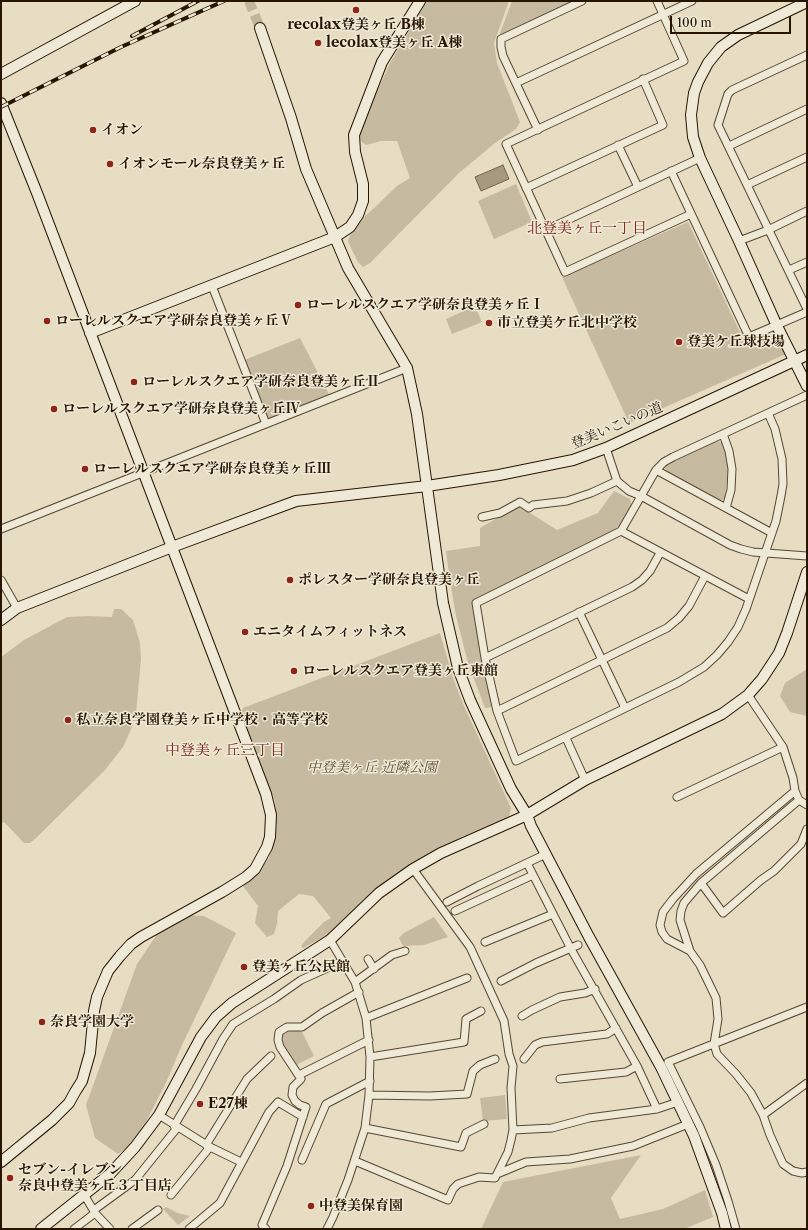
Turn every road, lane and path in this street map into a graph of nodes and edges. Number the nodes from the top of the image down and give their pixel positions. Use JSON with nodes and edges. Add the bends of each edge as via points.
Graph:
{"nodes":[{"id":1,"x":135,"y":1,"type":"edge"},
{"id":2,"x":420,"y":1,"type":"edge"},
{"id":3,"x":582,"y":1,"type":"edge"},
{"id":4,"x":657,"y":1,"type":"edge"},
{"id":5,"x":692,"y":1,"type":"edge"},
{"id":6,"x":807,"y":2,"type":"edge"},
{"id":7,"x":663,"y":14,"type":"junction"},
{"id":8,"x":260,"y":28,"type":"tunnel mouth"},
{"id":9,"x":807,"y":55,"type":"edge"},
{"id":10,"x":1,"y":74,"type":"edge"},
{"id":11,"x":643,"y":80,"type":"junction"},
{"id":12,"x":516,"y":83,"type":"junction"},
{"id":13,"x":1,"y":103,"type":"edge"},
{"id":14,"x":807,"y":109,"type":"edge"},
{"id":15,"x":538,"y":130,"type":"junction"},
{"id":16,"x":618,"y":145,"type":"junction"},
{"id":17,"x":729,"y":146,"type":"junction"},
{"id":18,"x":807,"y":157,"type":"edge"},
{"id":19,"x":700,"y":158,"type":"junction"},
{"id":20,"x":671,"y":171,"type":"junction"},
{"id":21,"x":747,"y":185,"type":"junction"},
{"id":22,"x":638,"y":187,"type":"junction"},
{"id":23,"x":526,"y":188,"type":"junction"},
{"id":24,"x":807,"y":211,"type":"edge"},
{"id":25,"x":691,"y":214,"type":"junction"},
{"id":26,"x":546,"y":230,"type":"junction"},
{"id":27,"x":768,"y":230,"type":"junction"},
{"id":28,"x":335,"y":237,"type":"junction"},
{"id":29,"x":739,"y":241,"type":"junction"},
{"id":30,"x":807,"y":262,"type":"edge"},
{"id":31,"x":788,"y":270,"type":"junction"},
{"id":32,"x":212,"y":286,"type":"junction"},
{"id":33,"x":807,"y":309,"type":"edge"},
{"id":34,"x":807,"y":312,"type":"edge"},
{"id":35,"x":777,"y":326,"type":"junction"},
{"id":36,"x":90,"y":333,"type":"junction"},
{"id":37,"x":807,"y":355,"type":"edge"},
{"id":38,"x":795,"y":360,"type":"junction"},
{"id":39,"x":407,"y":368,"type":"junction"},
{"id":40,"x":807,"y":386,"type":"edge"},
{"id":41,"x":807,"y":395,"type":"edge"},
{"id":42,"x":768,"y":413,"type":"junction"},
{"id":43,"x":266,"y":424,"type":"junction"},
{"id":44,"x":723,"y":434,"type":"junction"},
{"id":45,"x":606,"y":448,"type":"junction"},
{"id":46,"x":656,"y":470,"type":"junction"},
{"id":47,"x":143,"y":472,"type":"junction"},
{"id":48,"x":617,"y":481,"type":"junction"},
{"id":49,"x":427,"y":486,"type":"junction"},
{"id":50,"x":641,"y":496,"type":"junction"},
{"id":51,"x":726,"y":508,"type":"junction"},
{"id":52,"x":482,"y":517,"type":"dead end"},
{"id":53,"x":1,"y":529,"type":"edge"},
{"id":54,"x":621,"y":531,"type":"junction"},
{"id":55,"x":772,"y":533,"type":"junction"},
{"id":56,"x":172,"y":547,"type":"junction"},
{"id":57,"x":660,"y":553,"type":"junction"},
{"id":58,"x":764,"y":553,"type":"junction"},
{"id":59,"x":807,"y":556,"type":"edge"},
{"id":60,"x":807,"y":572,"type":"edge"},
{"id":61,"x":705,"y":576,"type":"junction"},
{"id":62,"x":1,"y":580,"type":"edge"},
{"id":63,"x":749,"y":599,"type":"junction"},
{"id":64,"x":17,"y":608,"type":"junction"},
{"id":65,"x":579,"y":612,"type":"junction"},
{"id":66,"x":1,"y":620,"type":"edge"},
{"id":67,"x":485,"y":658,"type":"junction"},
{"id":68,"x":602,"y":660,"type":"junction"},
{"id":69,"x":748,"y":695,"type":"junction"},
{"id":70,"x":625,"y":708,"type":"junction"},
{"id":71,"x":497,"y":711,"type":"junction"},
{"id":72,"x":566,"y":738,"type":"junction"},
{"id":73,"x":783,"y":747,"type":"junction"},
{"id":74,"x":584,"y":780,"type":"junction"},
{"id":75,"x":795,"y":791,"type":"junction"},
{"id":76,"x":677,"y":797,"type":"dead end"},
{"id":77,"x":799,"y":800,"type":"junction"},
{"id":78,"x":807,"y":805,"type":"edge"},
{"id":79,"x":527,"y":814,"type":"junction"},
{"id":80,"x":807,"y":829,"type":"edge"},
{"id":81,"x":546,"y":854,"type":"junction"},
{"id":82,"x":527,"y":863,"type":"junction"},
{"id":83,"x":413,"y":869,"type":"junction"},
{"id":84,"x":533,"y":875,"type":"junction"},
{"id":85,"x":701,"y":883,"type":"junction"},
{"id":86,"x":447,"y":902,"type":"dead end"},
{"id":87,"x":455,"y":911,"type":"dead end"},
{"id":88,"x":553,"y":914,"type":"junction"},
{"id":89,"x":330,"y":940,"type":"junction"},
{"id":90,"x":485,"y":942,"type":"dead end"},
{"id":91,"x":578,"y":945,"type":"dead end"},
{"id":92,"x":571,"y":949,"type":"junction"},
{"id":93,"x":405,"y":951,"type":"dead end"},
{"id":94,"x":690,"y":951,"type":"junction"},
{"id":95,"x":368,"y":959,"type":"dead end"},
{"id":96,"x":343,"y":961,"type":"junction"},
{"id":97,"x":374,"y":968,"type":"junction"},
{"id":98,"x":467,"y":978,"type":"dead end"},
{"id":99,"x":501,"y":981,"type":"dead end"},
{"id":100,"x":355,"y":982,"type":"junction"},
{"id":101,"x":595,"y":990,"type":"junction"},
{"id":102,"x":359,"y":992,"type":"junction"},
{"id":103,"x":807,"y":1007,"type":"edge"},
{"id":104,"x":481,"y":1010,"type":"dead end"},
{"id":105,"x":522,"y":1016,"type":"dead end"},
{"id":106,"x":366,"y":1018,"type":"junction"},
{"id":107,"x":616,"y":1028,"type":"junction"},
{"id":108,"x":368,"y":1040,"type":"junction"},
{"id":109,"x":714,"y":1044,"type":"junction"},
{"id":110,"x":271,"y":1056,"type":"dead end"},
{"id":111,"x":370,"y":1057,"type":"junction"},
{"id":112,"x":495,"y":1059,"type":"dead end"},
{"id":113,"x":524,"y":1059,"type":"dead end"},
{"id":114,"x":637,"y":1066,"type":"junction"},
{"id":115,"x":299,"y":1076,"type":"junction"},
{"id":116,"x":560,"y":1079,"type":"dead end"},
{"id":117,"x":370,"y":1080,"type":"junction"},
{"id":118,"x":807,"y":1083,"type":"edge"},
{"id":119,"x":369,"y":1095,"type":"junction"},
{"id":120,"x":678,"y":1102,"type":"junction"},
{"id":121,"x":657,"y":1109,"type":"junction"},
{"id":122,"x":159,"y":1115,"type":"junction"},
{"id":123,"x":763,"y":1115,"type":"junction"},
{"id":124,"x":303,"y":1118,"type":"junction"},
{"id":125,"x":484,"y":1124,"type":"dead end"},
{"id":126,"x":688,"y":1124,"type":"junction"},
{"id":127,"x":176,"y":1127,"type":"junction"},
{"id":128,"x":365,"y":1128,"type":"junction"},
{"id":129,"x":513,"y":1130,"type":"junction"},
{"id":130,"x":208,"y":1146,"type":"junction"},
{"id":131,"x":302,"y":1160,"type":"dead end"},
{"id":132,"x":355,"y":1161,"type":"junction"},
{"id":133,"x":1,"y":1162,"type":"edge"},
{"id":134,"x":241,"y":1162,"type":"junction"},
{"id":135,"x":807,"y":1172,"type":"edge"},
{"id":136,"x":497,"y":1174,"type":"junction"},
{"id":137,"x":171,"y":1195,"type":"dead end"},
{"id":138,"x":85,"y":1196,"type":"junction"},
{"id":139,"x":158,"y":1210,"type":"dead end"},
{"id":140,"x":95,"y":1212,"type":"junction"},
{"id":141,"x":41,"y":1229,"type":"edge"},
{"id":142,"x":74,"y":1229,"type":"edge"},
{"id":143,"x":110,"y":1229,"type":"edge"},
{"id":144,"x":132,"y":1229,"type":"edge"},
{"id":145,"x":188,"y":1229,"type":"edge"},
{"id":146,"x":266,"y":1229,"type":"edge"},
{"id":147,"x":327,"y":1229,"type":"edge"},
{"id":148,"x":726,"y":1229,"type":"edge"},
{"id":149,"x":736,"y":1229,"type":"edge"}],
"edges":[{"from":1,"to":10,"type":"street"},
{"from":2,"to":28,"type":"street","via":[[382,62],[360,116],[354,135],[355,152],[363,184],[363,201],[350,227]]},
{"from":3,"to":12,"type":"street","via":[[501,39],[503,56]]},
{"from":4,"to":7,"type":"street"},
{"from":5,"to":7,"type":"street"},
{"from":6,"to":19,"type":"street","via":[[738,35],[721,47],[708,63],[694,93],[691,115],[693,137]]},
{"from":7,"to":11,"type":"street","via":[[684,61]]},
{"from":7,"to":12,"type":"street"},
{"from":8,"to":28,"type":"street","via":[[306,169]]},
{"from":9,"to":17,"type":"street","via":[[728,94],[718,125]]},
{"from":11,"to":15,"type":"street"},
{"from":11,"to":16,"type":"street","via":[[663,125]]},
{"from":12,"to":15,"type":"street"},
{"from":13,"to":36,"type":"street"},
{"from":14,"to":17,"type":"street"},
{"from":15,"to":23,"type":"street","via":[[506,144]]},
{"from":16,"to":22,"type":"street"},
{"from":16,"to":23,"type":"street"},
{"from":17,"to":21,"type":"street"},
{"from":18,"to":21,"type":"street"},
{"from":19,"to":20,"type":"street"},
{"from":19,"to":29,"type":"street"},
{"from":20,"to":22,"type":"street"},
{"from":20,"to":25,"type":"street"},
{"from":21,"to":27,"type":"street"},
{"from":22,"to":26,"type":"street"},
{"from":23,"to":26,"type":"street"},
{"from":24,"to":27,"type":"street"},
{"from":25,"to":26,"type":"street","via":[[565,272]]},
{"from":25,"to":35,"type":"street","via":[[749,338]]},
{"from":27,"to":29,"type":"street"},
{"from":27,"to":31,"type":"street"},
{"from":28,"to":32,"type":"street"},
{"from":28,"to":39,"type":"street","via":[[348,268]]},
{"from":29,"to":35,"type":"street"},
{"from":30,"to":31,"type":"street"},
{"from":31,"to":33,"type":"street"},
{"from":32,"to":36,"type":"street"},
{"from":32,"to":43,"type":"street"},
{"from":34,"to":35,"type":"street"},
{"from":35,"to":38,"type":"street"},
{"from":36,"to":47,"type":"street"},
{"from":37,"to":38,"type":"street","name":"登美いこいの道"},
{"from":38,"to":40,"type":"street"},
{"from":38,"to":45,"type":"street","name":"登美いこいの道"},
{"from":39,"to":43,"type":"street"},
{"from":39,"to":49,"type":"street","via":[[417,414]]},
{"from":41,"to":42,"type":"street"},
{"from":42,"to":44,"type":"street"},
{"from":42,"to":55,"type":"street","via":[[775,429],[783,471],[781,496]]},
{"from":43,"to":47,"type":"street"},
{"from":44,"to":46,"type":"street","via":[[673,457]]},
{"from":44,"to":51,"type":"street","via":[[732,469],[731,490]]},
{"from":45,"to":48,"type":"street"},
{"from":45,"to":49,"type":"street","name":"登美いこいの道","via":[[573,460],[539,468]]},
{"from":46,"to":50,"type":"street"},
{"from":46,"to":51,"type":"street"},
{"from":47,"to":53,"type":"street"},
{"from":47,"to":56,"type":"street"},
{"from":48,"to":50,"type":"street"},
{"from":48,"to":52,"type":"street","via":[[568,501],[533,505],[529,508],[520,502],[500,513]]},
{"from":49,"to":56,"type":"street","name":"登美いこいの道","via":[[296,501]]},
{"from":49,"to":79,"type":"street","via":[[439,582],[458,668],[508,782]]},
{"from":50,"to":54,"type":"street"},
{"from":50,"to":58,"type":"street","via":[[730,545]]},
{"from":51,"to":55,"type":"street"},
{"from":54,"to":57,"type":"street"},
{"from":54,"to":67,"type":"street","via":[[476,603]]},
{"from":55,"to":58,"type":"street"},
{"from":56,"to":64,"type":"street","name":"登美いこいの道"},
{"from":56,"to":133,"type":"street","via":[[267,799],[271,815],[270,837],[260,861],[246,877],[141,937],[120,956],[108,971],[97,997],[90,1053],[76,1092],[52,1120]]},
{"from":57,"to":61,"type":"street"},
{"from":57,"to":65,"type":"street","via":[[650,571],[637,584]]},
{"from":58,"to":59,"type":"street"},
{"from":58,"to":63,"type":"street"},
{"from":60,"to":69,"type":"street","via":[[779,653]]},
{"from":61,"to":63,"type":"street"},
{"from":61,"to":68,"type":"street","via":[[689,606],[674,623],[661,632]]},
{"from":62,"to":64,"type":"street"},
{"from":63,"to":70,"type":"street","via":[[734,634],[711,661],[679,682]]},
{"from":64,"to":66,"type":"street","name":"登美いこいの道"},
{"from":65,"to":67,"type":"street"},
{"from":65,"to":68,"type":"street"},
{"from":67,"to":71,"type":"street"},
{"from":68,"to":70,"type":"street"},
{"from":68,"to":71,"type":"street"},
{"from":69,"to":73,"type":"street"},
{"from":69,"to":74,"type":"street","via":[[722,714]]},
{"from":70,"to":72,"type":"street"},
{"from":71,"to":72,"type":"street","via":[[516,761]]},
{"from":72,"to":74,"type":"street"},
{"from":73,"to":75,"type":"street"},
{"from":73,"to":76,"type":"street"},
{"from":74,"to":79,"type":"street"},
{"from":75,"to":77,"type":"street"},
{"from":75,"to":94,"type":"street","via":[[696,874],[663,912],[660,925],[664,936]]},
{"from":77,"to":78,"type":"street"},
{"from":77,"to":85,"type":"street"},
{"from":79,"to":81,"type":"street"},
{"from":79,"to":83,"type":"street","via":[[441,853]]},
{"from":80,"to":85,"type":"street","via":[[801,844],[774,871],[723,913]]},
{"from":81,"to":82,"type":"street"},
{"from":81,"to":120,"type":"street"},
{"from":82,"to":84,"type":"street"},
{"from":82,"to":86,"type":"street"},
{"from":83,"to":89,"type":"street","via":[[379,893]]},
{"from":83,"to":129,"type":"street","via":[[470,947],[504,1020],[513,1066]]},
{"from":84,"to":87,"type":"street"},
{"from":84,"to":88,"type":"street"},
{"from":85,"to":94,"type":"street","via":[[684,903],[681,911],[681,926]]},
{"from":88,"to":90,"type":"street"},
{"from":88,"to":92,"type":"street"},
{"from":89,"to":96,"type":"street"},
{"from":89,"to":122,"type":"street","via":[[232,1003],[216,1017],[201,1038]]},
{"from":91,"to":92,"type":"street"},
{"from":92,"to":99,"type":"street"},
{"from":92,"to":101,"type":"street"},
{"from":93,"to":97,"type":"street","via":[[392,955]]},
{"from":94,"to":109,"type":"street","via":[[716,998],[718,1019]]},
{"from":95,"to":97,"type":"street"},
{"from":96,"to":100,"type":"street"},
{"from":96,"to":127,"type":"street","via":[[301,980],[233,1024]]},
{"from":97,"to":100,"type":"street"},
{"from":98,"to":106,"type":"street"},
{"from":100,"to":102,"type":"street"},
{"from":101,"to":105,"type":"street","via":[[560,997]]},
{"from":101,"to":107,"type":"street"},
{"from":102,"to":106,"type":"street"},
{"from":102,"to":115,"type":"street","via":[[322,1012],[302,1027],[287,1027],[279,1032],[280,1047]]},
{"from":103,"to":109,"type":"street"},
{"from":104,"to":111,"type":"street","via":[[466,1019],[464,1042]]},
{"from":106,"to":108,"type":"street"},
{"from":107,"to":113,"type":"street","via":[[607,1034],[542,1042],[535,1045]]},
{"from":107,"to":114,"type":"street"},
{"from":108,"to":111,"type":"street"},
{"from":108,"to":115,"type":"street"},
{"from":109,"to":123,"type":"street","via":[[717,1054],[751,1093]]},
{"from":109,"to":149,"type":"street","via":[[668,1062],[692,1108],[713,1159]]},
{"from":110,"to":130,"type":"street","via":[[247,1079]]},
{"from":111,"to":117,"type":"street"},
{"from":112,"to":119,"type":"street","via":[[473,1071],[467,1094]]},
{"from":114,"to":116,"type":"street","via":[[626,1072]]},
{"from":114,"to":121,"type":"street"},
{"from":115,"to":124,"type":"street","via":[[301,1079],[293,1087],[292,1095],[295,1101],[306,1107]]},
{"from":117,"to":119,"type":"street"},
{"from":117,"to":131,"type":"street","via":[[326,1104]]},
{"from":118,"to":123,"type":"street"},
{"from":119,"to":128,"type":"street"},
{"from":120,"to":121,"type":"street"},
{"from":120,"to":126,"type":"street"},
{"from":121,"to":129,"type":"street","via":[[589,1118],[552,1128]]},
{"from":122,"to":127,"type":"street"},
{"from":122,"to":138,"type":"street","via":[[135,1147]]},
{"from":123,"to":135,"type":"street","via":[[783,1164],[793,1171]]},
{"from":124,"to":134,"type":"street","via":[[278,1102],[269,1112]]},
{"from":124,"to":146,"type":"street","via":[[287,1166],[262,1224]]},
{"from":125,"to":128,"type":"street","via":[[466,1133],[461,1147]]},
{"from":126,"to":136,"type":"street","via":[[633,1146],[570,1159],[526,1162]]},
{"from":126,"to":148,"type":"street","via":[[712,1184]]},
{"from":127,"to":130,"type":"street"},
{"from":127,"to":140,"type":"street","via":[[135,1180]]},
{"from":128,"to":132,"type":"street"},
{"from":129,"to":136,"type":"street","via":[[508,1152]]},
{"from":130,"to":134,"type":"street"},
{"from":130,"to":137,"type":"street"},
{"from":132,"to":136,"type":"street","via":[[448,1200],[452,1189],[458,1184],[479,1177],[495,1178]]},
{"from":132,"to":147,"type":"street"},
{"from":134,"to":145,"type":"street","via":[[220,1203]]},
{"from":138,"to":140,"type":"street"},
{"from":138,"to":141,"type":"street"},
{"from":139,"to":144,"type":"street"},
{"from":140,"to":142,"type":"street"},
{"from":140,"to":143,"type":"street"}]}
